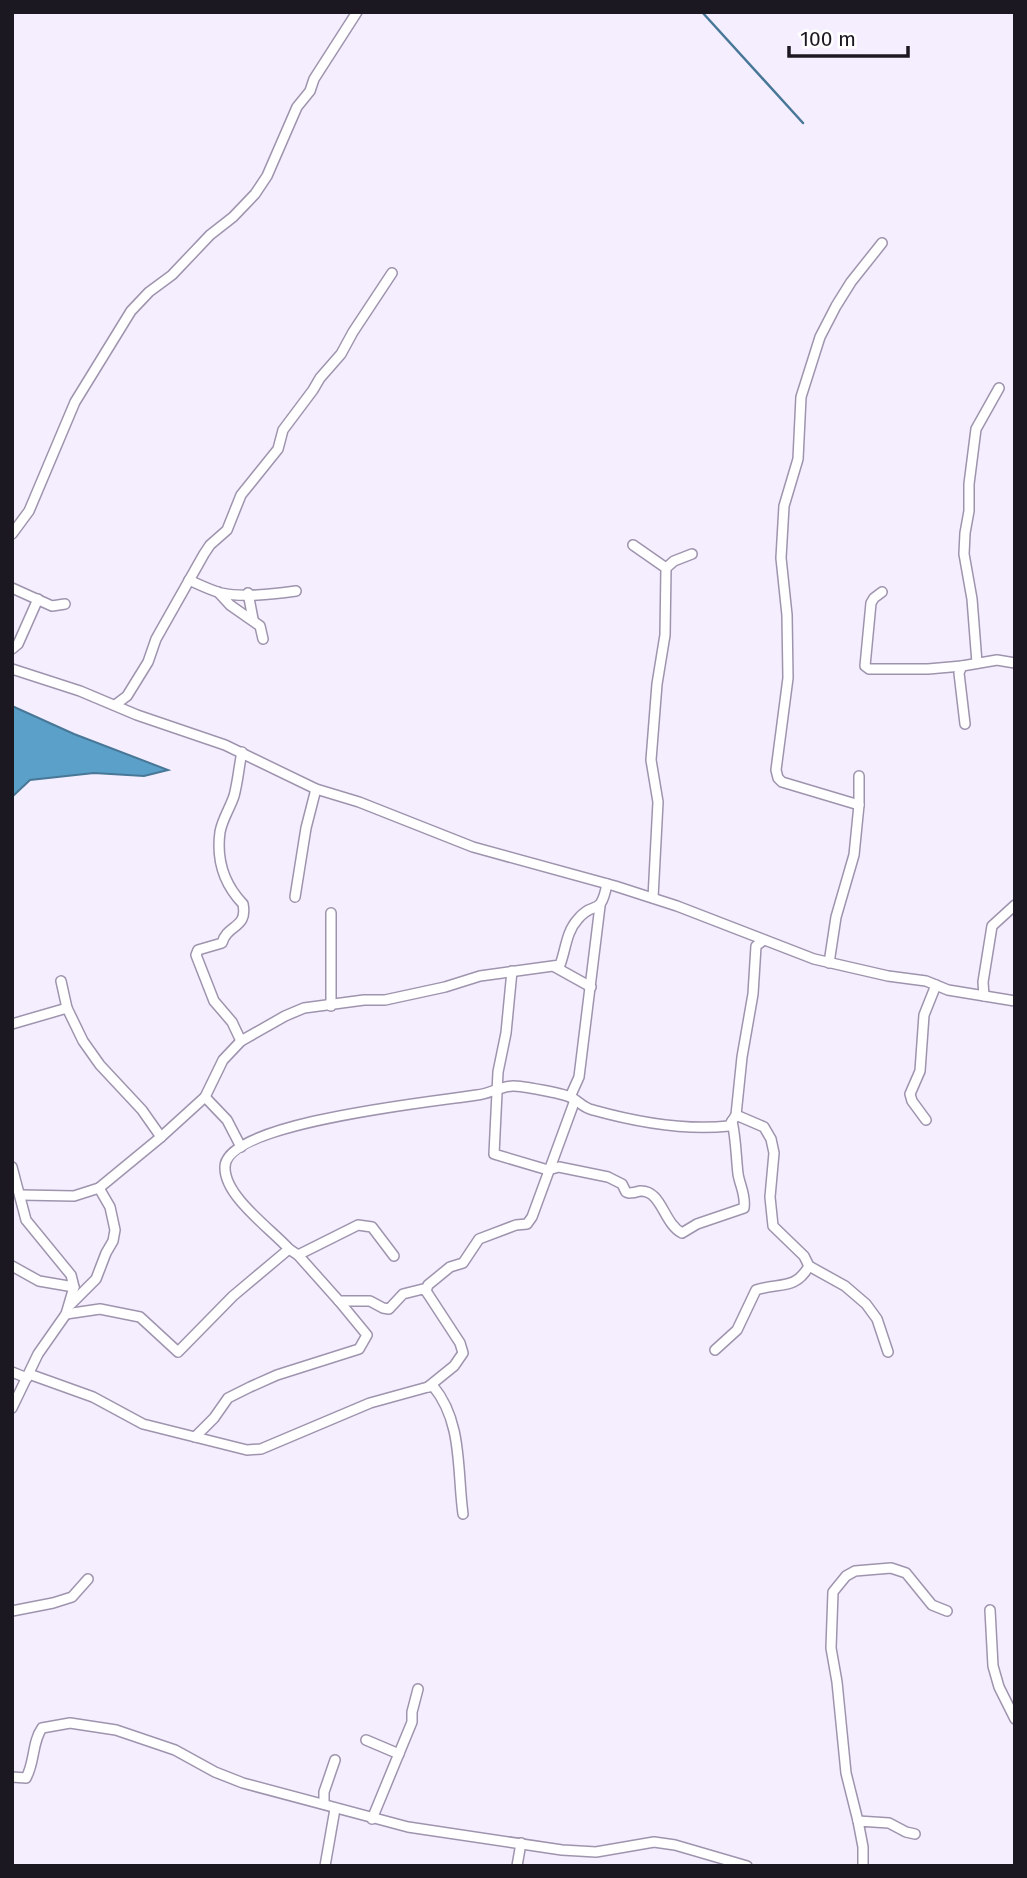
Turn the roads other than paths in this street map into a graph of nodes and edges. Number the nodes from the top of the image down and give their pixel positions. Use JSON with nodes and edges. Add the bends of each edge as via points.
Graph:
{"nodes":[{"id":1,"x":357,"y":12,"type":"edge"},
{"id":2,"x":882,"y":243,"type":"dead end"},
{"id":3,"x":392,"y":272,"type":"dead end"},
{"id":4,"x":999,"y":388,"type":"dead end"},
{"id":5,"x":12,"y":534,"type":"edge"},
{"id":6,"x":633,"y":545,"type":"dead end"},
{"id":7,"x":692,"y":554,"type":"dead end"},
{"id":8,"x":666,"y":568,"type":"junction"},
{"id":9,"x":189,"y":580,"type":"junction"},
{"id":10,"x":12,"y":588,"type":"edge"},
{"id":11,"x":296,"y":591,"type":"dead end"},
{"id":12,"x":218,"y":592,"type":"junction"},
{"id":13,"x":248,"y":593,"type":"junction"},
{"id":14,"x":881,"y":593,"type":"dead end"},
{"id":15,"x":38,"y":599,"type":"junction"},
{"id":16,"x":65,"y":604,"type":"dead end"},
{"id":17,"x":253,"y":619,"type":"junction"},
{"id":18,"x":264,"y":639,"type":"dead end"},
{"id":19,"x":12,"y":649,"type":"edge"},
{"id":20,"x":978,"y":663,"type":"junction"},
{"id":21,"x":1015,"y":663,"type":"edge"},
{"id":22,"x":962,"y":666,"type":"junction"},
{"id":23,"x":12,"y":669,"type":"edge"},
{"id":24,"x":115,"y":705,"type":"junction"},
{"id":25,"x":965,"y":724,"type":"dead end"},
{"id":26,"x":242,"y":752,"type":"junction"},
{"id":27,"x":859,"y":776,"type":"dead end"},
{"id":28,"x":316,"y":789,"type":"junction"},
{"id":29,"x":859,"y":805,"type":"junction"},
{"id":30,"x":607,"y":884,"type":"junction"},
{"id":31,"x":295,"y":897,"type":"dead end"},
{"id":32,"x":653,"y":898,"type":"junction"},
{"id":33,"x":1015,"y":905,"type":"edge"},
{"id":34,"x":600,"y":906,"type":"junction"},
{"id":35,"x":331,"y":913,"type":"dead end"},
{"id":36,"x":764,"y":940,"type":"junction"},
{"id":37,"x":829,"y":963,"type":"junction"},
{"id":38,"x":555,"y":967,"type":"junction"},
{"id":39,"x":512,"y":971,"type":"junction"},
{"id":40,"x":61,"y":981,"type":"dead end"},
{"id":41,"x":936,"y":985,"type":"junction"},
{"id":42,"x":591,"y":987,"type":"junction"},
{"id":43,"x":984,"y":996,"type":"junction"},
{"id":44,"x":1015,"y":1001,"type":"edge"},
{"id":45,"x":331,"y":1006,"type":"junction"},
{"id":46,"x":67,"y":1008,"type":"junction"},
{"id":47,"x":12,"y":1024,"type":"edge"},
{"id":48,"x":241,"y":1041,"type":"junction"},
{"id":49,"x":498,"y":1090,"type":"junction"},
{"id":50,"x":205,"y":1097,"type":"junction"},
{"id":51,"x":572,"y":1098,"type":"junction"},
{"id":52,"x":734,"y":1118,"type":"junction"},
{"id":53,"x":926,"y":1120,"type":"dead end"},
{"id":54,"x":161,"y":1137,"type":"junction"},
{"id":55,"x":241,"y":1147,"type":"junction"},
{"id":56,"x":12,"y":1167,"type":"edge"},
{"id":57,"x":548,"y":1170,"type":"junction"},
{"id":58,"x":99,"y":1188,"type":"junction"},
{"id":59,"x":21,"y":1195,"type":"junction"},
{"id":60,"x":289,"y":1249,"type":"junction"},
{"id":61,"x":298,"y":1255,"type":"junction"},
{"id":62,"x":394,"y":1256,"type":"dead end"},
{"id":63,"x":12,"y":1266,"type":"edge"},
{"id":64,"x":809,"y":1266,"type":"junction"},
{"id":65,"x":74,"y":1287,"type":"junction"},
{"id":66,"x":426,"y":1291,"type":"junction"},
{"id":67,"x":339,"y":1301,"type":"junction"},
{"id":68,"x":71,"y":1304,"type":"junction"},
{"id":69,"x":66,"y":1314,"type":"junction"},
{"id":70,"x":715,"y":1350,"type":"dead end"},
{"id":71,"x":888,"y":1352,"type":"dead end"},
{"id":72,"x":12,"y":1373,"type":"edge"},
{"id":73,"x":28,"y":1376,"type":"junction"},
{"id":74,"x":428,"y":1387,"type":"junction"},
{"id":75,"x":12,"y":1408,"type":"edge"},
{"id":76,"x":195,"y":1437,"type":"junction"},
{"id":77,"x":463,"y":1514,"type":"dead end"},
{"id":78,"x":88,"y":1579,"type":"dead end"},
{"id":79,"x":990,"y":1610,"type":"dead end"},
{"id":80,"x":12,"y":1611,"type":"edge"},
{"id":81,"x":947,"y":1611,"type":"dead end"},
{"id":82,"x":418,"y":1689,"type":"dead end"},
{"id":83,"x":1015,"y":1719,"type":"edge"},
{"id":84,"x":366,"y":1740,"type":"dead end"},
{"id":85,"x":399,"y":1754,"type":"junction"},
{"id":86,"x":335,"y":1760,"type":"dead end"},
{"id":87,"x":12,"y":1777,"type":"edge"},
{"id":88,"x":324,"y":1804,"type":"junction"},
{"id":89,"x":335,"y":1809,"type":"junction"},
{"id":90,"x":372,"y":1819,"type":"junction"},
{"id":91,"x":858,"y":1821,"type":"junction"},
{"id":92,"x":915,"y":1834,"type":"dead end"},
{"id":93,"x":522,"y":1843,"type":"junction"},
{"id":94,"x":325,"y":1866,"type":"edge"},
{"id":95,"x":517,"y":1866,"type":"edge"},
{"id":96,"x":747,"y":1866,"type":"edge"},
{"id":97,"x":863,"y":1866,"type":"edge"}],
"edges":[{"from":1,"to":5,"type":"street","via":[[297,107],[255,194],[131,311],[75,402],[29,511]]},
{"from":2,"to":29,"type":"street","via":[[850,282],[820,337],[805,383],[798,459],[783,506],[781,558],[788,678],[778,778]]},
{"from":3,"to":9,"type":"street","via":[[341,354],[283,430],[278,449],[241,495],[227,530],[210,545]]},
{"from":4,"to":20,"type":"street","via":[[976,429],[965,533]]},
{"from":6,"to":8,"type":"street"},
{"from":7,"to":8,"type":"street"},
{"from":8,"to":32,"type":"street","via":[[665,635],[651,760],[658,802]]},
{"from":9,"to":12,"type":"street"},
{"from":9,"to":24,"type":"street","via":[[148,663],[127,696]]},
{"from":10,"to":15,"type":"street"},
{"from":11,"to":13,"type":"street"},
{"from":12,"to":13,"type":"street"},
{"from":12,"to":17,"type":"street"},
{"from":13,"to":17,"type":"street"},
{"from":14,"to":22,"type":"street","via":[[871,603],[865,666]]},
{"from":15,"to":16,"type":"street","via":[[52,606]]},
{"from":15,"to":19,"type":"street"},
{"from":17,"to":18,"type":"street"},
{"from":20,"to":21,"type":"street"},
{"from":20,"to":22,"type":"street"},
{"from":22,"to":25,"type":"street"},
{"from":23,"to":24,"type":"street"},
{"from":24,"to":26,"type":"street"},
{"from":26,"to":28,"type":"street"},
{"from":26,"to":48,"type":"street","via":[[220,842],[222,870],[243,904],[244,917],[222,943],[204,947],[196,955],[214,1001]]},
{"from":27,"to":29,"type":"street"},
{"from":28,"to":30,"type":"street","via":[[473,847]]},
{"from":28,"to":31,"type":"street"},
{"from":29,"to":37,"type":"street","via":[[854,855],[836,917]]},
{"from":30,"to":32,"type":"street"},
{"from":30,"to":34,"type":"street"},
{"from":32,"to":36,"type":"street"},
{"from":33,"to":43,"type":"street","via":[[992,926]]},
{"from":34,"to":38,"type":"street","via":[[579,916],[560,965]]},
{"from":34,"to":42,"type":"street"},
{"from":35,"to":45,"type":"street"},
{"from":36,"to":37,"type":"street"},
{"from":36,"to":52,"type":"street","via":[[756,946]]},
{"from":37,"to":41,"type":"street"},
{"from":38,"to":39,"type":"street"},
{"from":38,"to":42,"type":"street"},
{"from":39,"to":45,"type":"street","via":[[385,1000]]},
{"from":39,"to":49,"type":"street"},
{"from":40,"to":46,"type":"street"},
{"from":41,"to":43,"type":"street"},
{"from":41,"to":53,"type":"street","via":[[924,1015],[921,1061],[910,1094]]},
{"from":42,"to":51,"type":"street"},
{"from":43,"to":44,"type":"street"},
{"from":45,"to":48,"type":"street","via":[[304,1008]]},
{"from":46,"to":47,"type":"street"},
{"from":46,"to":54,"type":"street","via":[[100,1065],[127,1091]]},
{"from":48,"to":50,"type":"street","via":[[223,1060]]},
{"from":49,"to":51,"type":"street","via":[[514,1086]]},
{"from":49,"to":55,"type":"street","via":[[322,1119]]},
{"from":49,"to":57,"type":"street","via":[[494,1154]]},
{"from":50,"to":54,"type":"street"},
{"from":50,"to":55,"type":"street","via":[[227,1121]]},
{"from":51,"to":52,"type":"street","via":[[591,1110],[641,1123],[715,1127],[729,1126]]},
{"from":51,"to":57,"type":"street"},
{"from":52,"to":57,"type":"street","via":[[744,1208],[682,1233],[652,1194],[629,1193],[616,1180],[580,1170]]},
{"from":52,"to":64,"type":"street","via":[[768,1131],[774,1153],[771,1220]]},
{"from":54,"to":58,"type":"street"},
{"from":55,"to":60,"type":"street","via":[[226,1161],[229,1185]]},
{"from":56,"to":59,"type":"street"},
{"from":57,"to":66,"type":"street","via":[[527,1224],[479,1239],[463,1263],[450,1267]]},
{"from":58,"to":59,"type":"street","via":[[74,1196]]},
{"from":58,"to":68,"type":"street","via":[[114,1223],[113,1241],[96,1279]]},
{"from":59,"to":65,"type":"street","via":[[26,1220],[71,1275]]},
{"from":60,"to":61,"type":"street"},
{"from":60,"to":69,"type":"street","via":[[233,1296],[178,1352],[140,1317],[100,1309]]},
{"from":61,"to":62,"type":"street","via":[[366,1225]]},
{"from":61,"to":67,"type":"street"},
{"from":63,"to":65,"type":"street","via":[[39,1281]]},
{"from":64,"to":70,"type":"street","via":[[794,1283],[756,1290],[737,1329]]},
{"from":64,"to":71,"type":"street","via":[[866,1304],[877,1319]]},
{"from":65,"to":68,"type":"street"},
{"from":66,"to":67,"type":"street","via":[[403,1294],[385,1309],[370,1301]]},
{"from":66,"to":74,"type":"street","via":[[463,1353]]},
{"from":67,"to":76,"type":"street","via":[[367,1335],[359,1349],[277,1375],[228,1398]]},
{"from":68,"to":69,"type":"street"},
{"from":69,"to":73,"type":"street"},
{"from":72,"to":73,"type":"street"},
{"from":73,"to":75,"type":"street"},
{"from":73,"to":76,"type":"street","via":[[93,1397],[144,1424]]},
{"from":74,"to":76,"type":"street","via":[[370,1403],[261,1449]]},
{"from":74,"to":77,"type":"street","via":[[444,1402],[453,1422]]},
{"from":78,"to":80,"type":"street","via":[[72,1597]]},
{"from":79,"to":83,"type":"street","via":[[993,1666]]},
{"from":81,"to":91,"type":"street","via":[[932,1605],[906,1573],[891,1568],[855,1571],[833,1592],[831,1648],[846,1773]]},
{"from":82,"to":85,"type":"street"},
{"from":84,"to":85,"type":"street"},
{"from":85,"to":90,"type":"street"},
{"from":86,"to":88,"type":"street"},
{"from":87,"to":88,"type":"street","via":[[26,1778],[42,1728],[70,1723],[116,1730],[175,1750],[243,1783]]},
{"from":88,"to":89,"type":"street"},
{"from":89,"to":90,"type":"street"},
{"from":89,"to":94,"type":"street"},
{"from":90,"to":93,"type":"street"},
{"from":91,"to":92,"type":"street","via":[[889,1823]]},
{"from":91,"to":97,"type":"street"},
{"from":93,"to":95,"type":"street"},
{"from":93,"to":96,"type":"street","via":[[596,1852],[654,1842]]}]}
